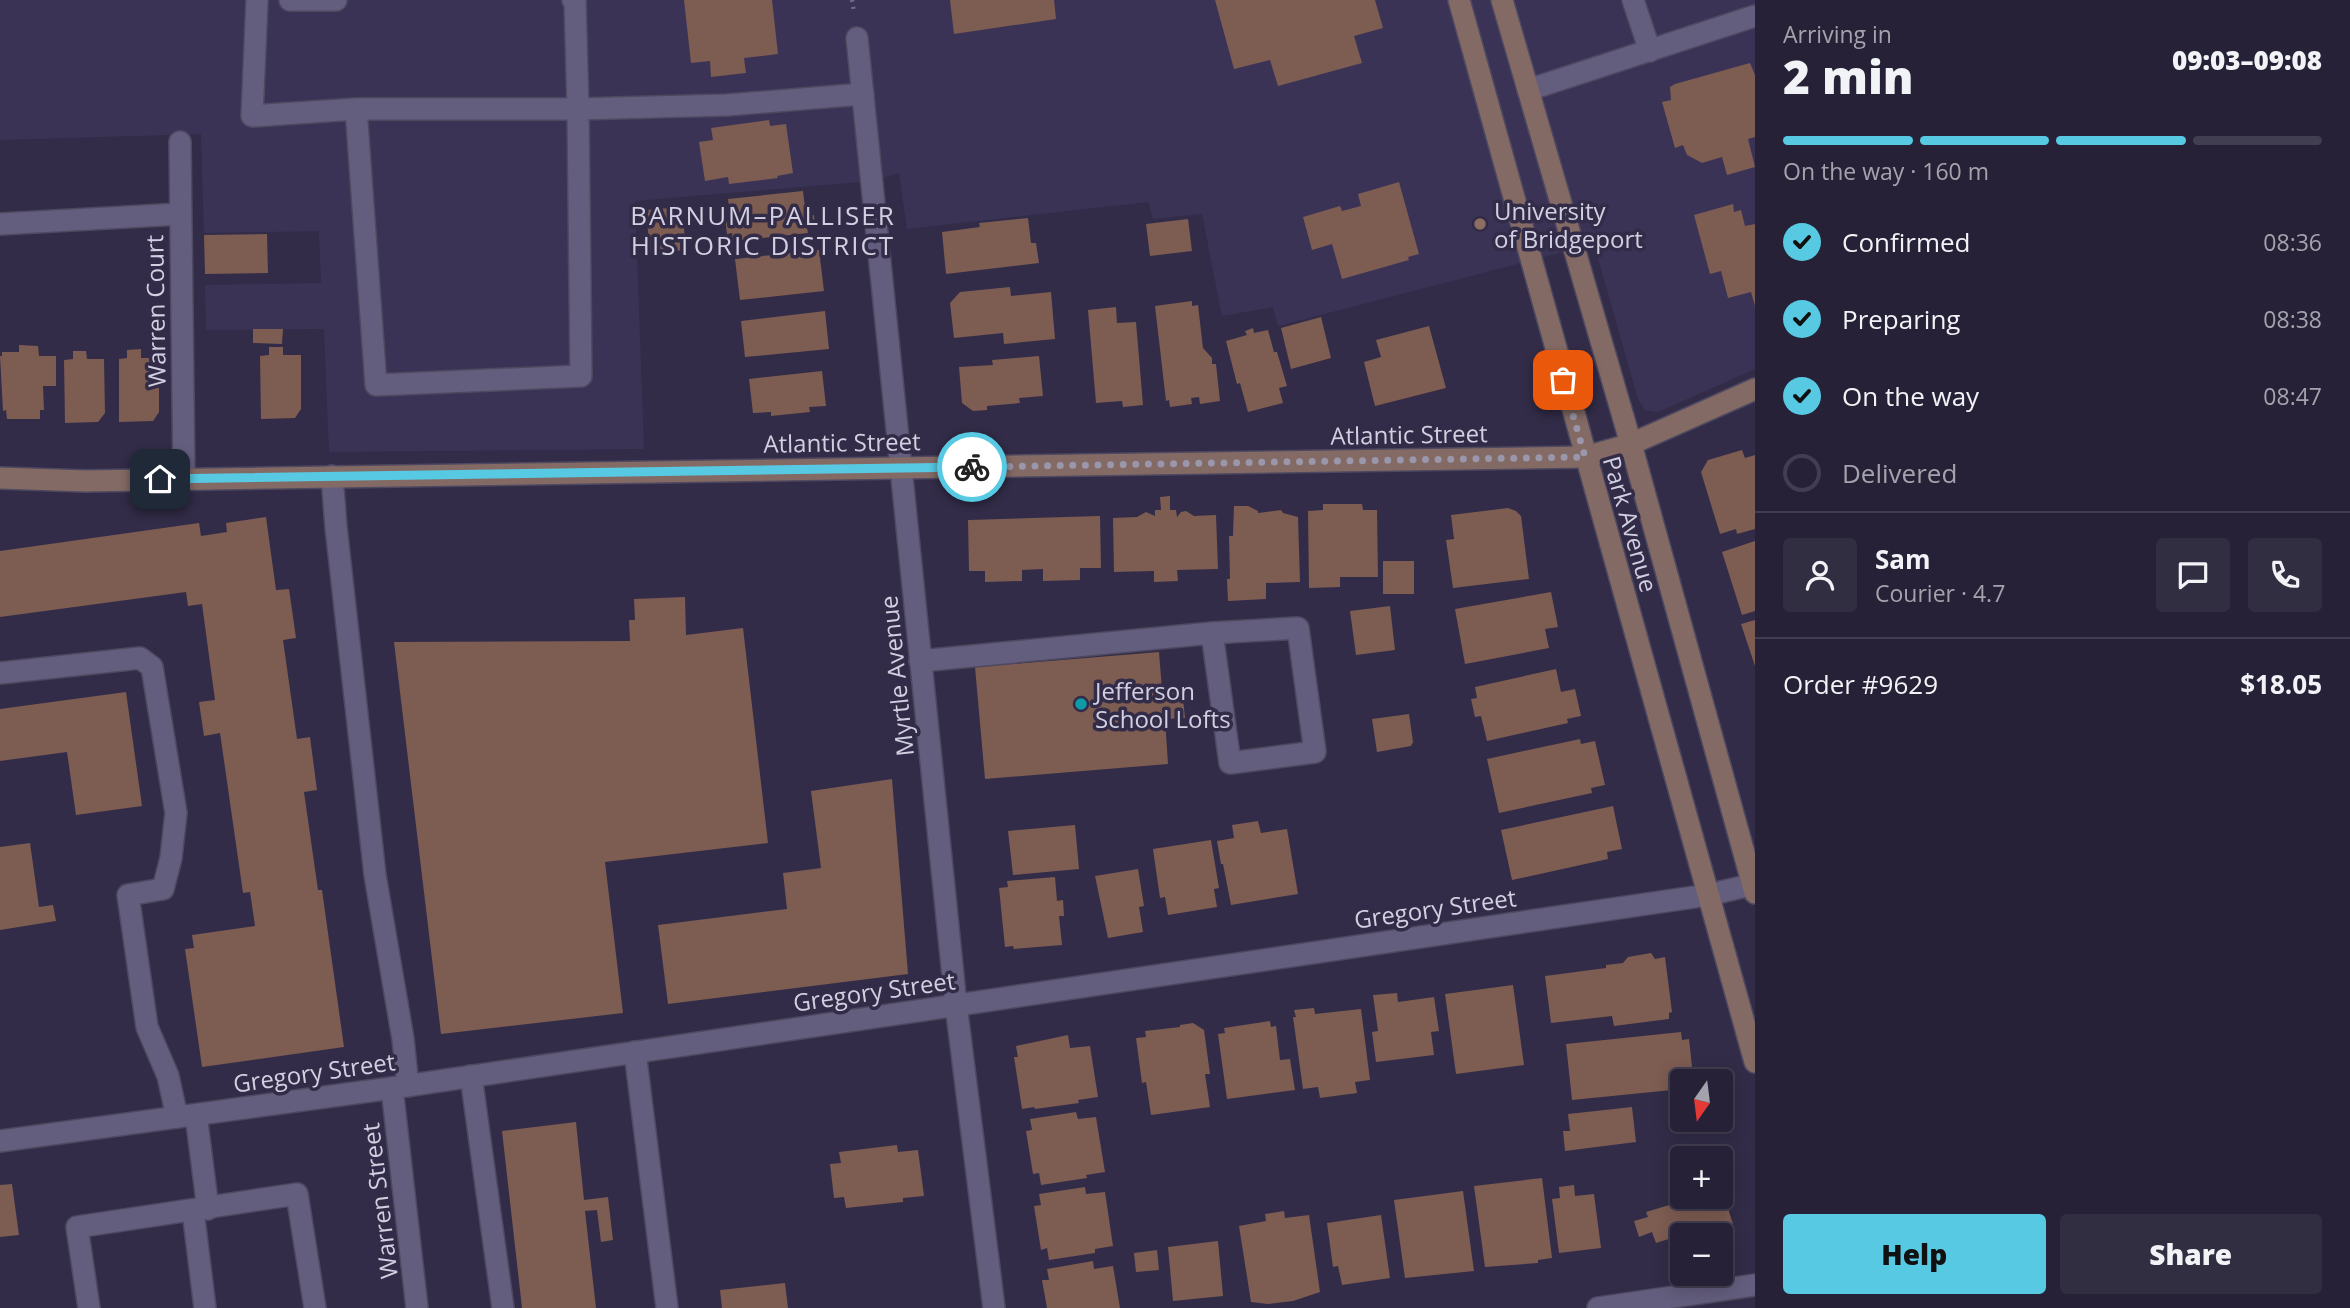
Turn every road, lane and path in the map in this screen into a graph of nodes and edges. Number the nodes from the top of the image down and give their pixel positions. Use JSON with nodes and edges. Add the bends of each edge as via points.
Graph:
{"nodes":[{"id":1,"x":257,"y":0,"type":"edge"},
{"id":2,"x":290,"y":0,"type":"edge"},
{"id":3,"x":336,"y":0,"type":"edge"},
{"id":4,"x":573,"y":0,"type":"edge"},
{"id":5,"x":1458,"y":0,"type":"edge"},
{"id":6,"x":1502,"y":0,"type":"edge"},
{"id":7,"x":1633,"y":0,"type":"edge"},
{"id":8,"x":1755,"y":16,"type":"edge"},
{"id":9,"x":857,"y":38,"type":"dead end"},
{"id":10,"x":1650,"y":51,"type":"junction"},
{"id":11,"x":1528,"y":90,"type":"junction"},
{"id":12,"x":863,"y":94,"type":"junction"},
{"id":13,"x":356,"y":109,"type":"junction"},
{"id":14,"x":578,"y":109,"type":"junction"},
{"id":15,"x":180,"y":142,"type":"dead end"},
{"id":16,"x":180,"y":214,"type":"junction"},
{"id":17,"x":0,"y":224,"type":"edge"},
{"id":18,"x":1755,"y":388,"type":"edge"},
{"id":19,"x":1631,"y":444,"type":"junction"},
{"id":20,"x":1585,"y":457,"type":"junction"},
{"id":21,"x":900,"y":468,"type":"junction"},
{"id":22,"x":332,"y":476,"type":"junction"},
{"id":23,"x":0,"y":478,"type":"edge"},
{"id":24,"x":184,"y":479,"type":"junction"},
{"id":25,"x":1212,"y":633,"type":"junction"},
{"id":26,"x":920,"y":661,"type":"junction"},
{"id":27,"x":0,"y":673,"type":"edge"},
{"id":28,"x":1754,"y":887,"type":"edge"},
{"id":29,"x":1708,"y":895,"type":"junction"},
{"id":30,"x":956,"y":1005,"type":"junction"},
{"id":31,"x":635,"y":1052,"type":"junction"},
{"id":32,"x":1755,"y":1062,"type":"edge"},
{"id":33,"x":471,"y":1076,"type":"junction"},
{"id":34,"x":400,"y":1087,"type":"junction"},
{"id":35,"x":186,"y":1116,"type":"junction"},
{"id":36,"x":0,"y":1142,"type":"edge"},
{"id":37,"x":201,"y":1210,"type":"junction"},
{"id":38,"x":1755,"y":1286,"type":"edge"},
{"id":39,"x":89,"y":1308,"type":"edge"},
{"id":40,"x":205,"y":1308,"type":"edge"},
{"id":41,"x":314,"y":1308,"type":"edge"},
{"id":42,"x":417,"y":1308,"type":"edge"},
{"id":43,"x":503,"y":1308,"type":"edge"},
{"id":44,"x":667,"y":1308,"type":"edge"},
{"id":45,"x":995,"y":1308,"type":"edge"},
{"id":46,"x":1598,"y":1308,"type":"edge"}],
"edges":[{"from":1,"to":13,"type":"street","via":[[252,116]]},
{"from":2,"to":3,"type":"street"},
{"from":4,"to":14,"type":"street"},
{"from":5,"to":20,"type":"street","name":"Park Avenue"},
{"from":6,"to":11,"type":"street","name":"Park Avenue"},
{"from":7,"to":10,"type":"street"},
{"from":8,"to":10,"type":"street"},
{"from":9,"to":12,"type":"street","name":"Myrtle Avenue"},
{"from":10,"to":11,"type":"street"},
{"from":11,"to":19,"type":"street","name":"Park Avenue"},
{"from":12,"to":14,"type":"street"},
{"from":12,"to":21,"type":"street","name":"Myrtle Avenue"},
{"from":13,"to":14,"type":"street"},
{"from":13,"to":14,"type":"street","via":[[376,384],[581,376]]},
{"from":15,"to":16,"type":"street","name":"Warren Court"},
{"from":16,"to":17,"type":"street"},
{"from":16,"to":24,"type":"street","name":"Warren Court"},
{"from":18,"to":19,"type":"street","name":"Atlantic Street"},
{"from":19,"to":20,"type":"street","name":"Atlantic Street"},
{"from":19,"to":28,"type":"street","name":"Park Avenue"},
{"from":20,"to":21,"type":"street","name":"Atlantic Street"},
{"from":20,"to":29,"type":"street","name":"Park Avenue"},
{"from":21,"to":22,"type":"street","name":"Atlantic Street"},
{"from":21,"to":26,"type":"street","name":"Myrtle Avenue"},
{"from":22,"to":24,"type":"street","name":"Atlantic Street"},
{"from":22,"to":34,"type":"street","name":"Warren Street","via":[[375,875],[403,1040]]},
{"from":23,"to":24,"type":"street","name":"Atlantic Street"},
{"from":25,"to":25,"type":"street","via":[[1230,762],[1315,752],[1298,628]]},
{"from":25,"to":26,"type":"street"},
{"from":26,"to":30,"type":"street","name":"Myrtle Avenue"},
{"from":27,"to":35,"type":"street","via":[[140,658],[152,667],[176,813],[163,889],[128,895],[147,1027]]},
{"from":28,"to":29,"type":"street","name":"Gregory Street"},
{"from":29,"to":30,"type":"street","name":"Gregory Street"},
{"from":29,"to":32,"type":"street","name":"Park Avenue"},
{"from":30,"to":31,"type":"street","name":"Gregory Street"},
{"from":30,"to":45,"type":"street","name":"Myrtle Avenue"},
{"from":31,"to":33,"type":"street","name":"Gregory Street"},
{"from":31,"to":44,"type":"street"},
{"from":33,"to":34,"type":"street","name":"Gregory Street"},
{"from":33,"to":43,"type":"street"},
{"from":34,"to":35,"type":"street","name":"Gregory Street"},
{"from":34,"to":42,"type":"street","name":"Warren Street"},
{"from":35,"to":36,"type":"street","name":"Gregory Street"},
{"from":35,"to":37,"type":"street"},
{"from":37,"to":39,"type":"street","via":[[78,1227]]},
{"from":37,"to":40,"type":"street"},
{"from":37,"to":41,"type":"street","via":[[297,1194]]},
{"from":38,"to":46,"type":"street"}]}
